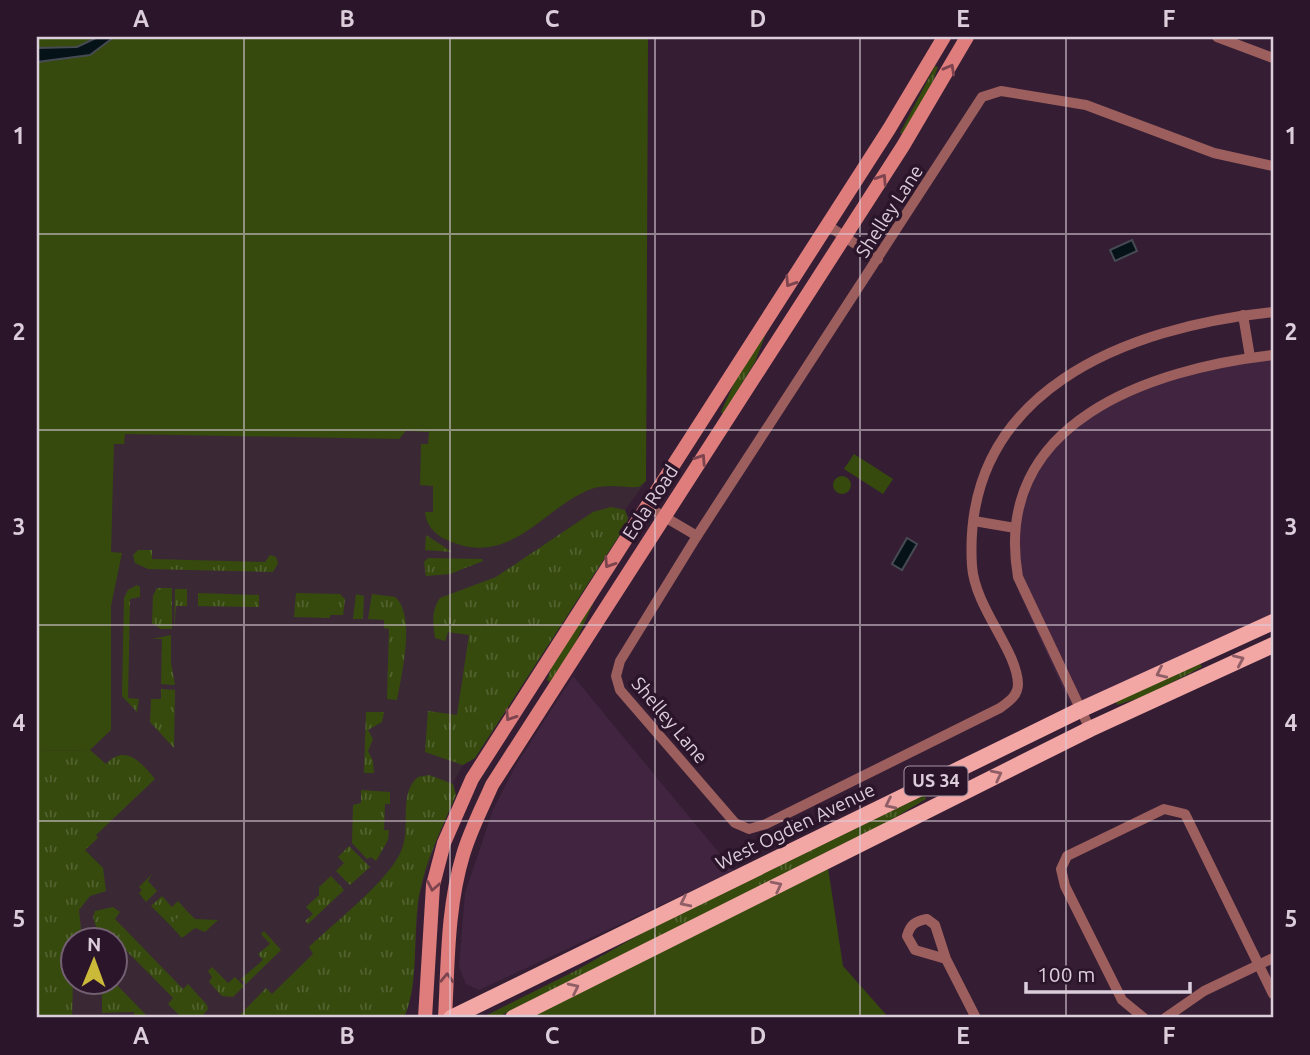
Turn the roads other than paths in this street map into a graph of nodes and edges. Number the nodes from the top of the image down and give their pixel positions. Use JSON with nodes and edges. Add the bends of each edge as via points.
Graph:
{"nodes":[{"id":1,"x":944,"y":37,"type":"edge"},
{"id":2,"x":968,"y":37,"type":"edge"},
{"id":3,"x":1217,"y":37,"type":"edge"},
{"id":4,"x":1273,"y":58,"type":"edge"},
{"id":5,"x":1273,"y":164,"type":"edge"},
{"id":6,"x":827,"y":225,"type":"junction"},
{"id":7,"x":845,"y":236,"type":"junction"},
{"id":8,"x":878,"y":259,"type":"junction"},
{"id":9,"x":1273,"y":312,"type":"edge"},
{"id":10,"x":1242,"y":315,"type":"junction"},
{"id":11,"x":1273,"y":355,"type":"edge"},
{"id":12,"x":1250,"y":358,"type":"junction"},
{"id":13,"x":646,"y":506,"type":"junction"},
{"id":14,"x":664,"y":516,"type":"junction"},
{"id":15,"x":974,"y":521,"type":"junction"},
{"id":16,"x":1015,"y":528,"type":"junction"},
{"id":17,"x":696,"y":536,"type":"junction"},
{"id":18,"x":1273,"y":622,"type":"edge"},
{"id":19,"x":1273,"y":645,"type":"edge"},
{"id":20,"x":1080,"y":710,"type":"junction"},
{"id":21,"x":1090,"y":729,"type":"junction"},
{"id":22,"x":1273,"y":958,"type":"edge"},
{"id":23,"x":946,"y":959,"type":"dead end"},
{"id":24,"x":1259,"y":965,"type":"junction"},
{"id":25,"x":1273,"y":994,"type":"edge"},
{"id":26,"x":425,"y":1018,"type":"edge"},
{"id":27,"x":445,"y":1018,"type":"edge"},
{"id":28,"x":451,"y":1018,"type":"edge"},
{"id":29,"x":513,"y":1018,"type":"edge"},
{"id":30,"x":976,"y":1018,"type":"edge"},
{"id":31,"x":1144,"y":1018,"type":"edge"},
{"id":32,"x":1165,"y":1018,"type":"edge"}],
"edges":[{"from":1,"to":6,"type":"main road","name":"Eola Road"},
{"from":7,"to":2,"type":"main road","name":"Eola Road","one_way":true},
{"from":3,"to":4,"type":"street"},
{"from":5,"to":8,"type":"street","name":"Shelley Lane","via":[[1214,153],[1086,105],[993,92],[977,103]]},
{"from":6,"to":7,"type":"street"},
{"from":6,"to":13,"type":"main road","name":"Eola Road","one_way":true},
{"from":7,"to":8,"type":"street"},
{"from":14,"to":7,"type":"main road","name":"Eola Road","one_way":true},
{"from":8,"to":17,"type":"street","name":"Shelley Lane"},
{"from":9,"to":10,"type":"street","name":"Shelley Lane"},
{"from":10,"to":12,"type":"street"},
{"from":10,"to":15,"type":"street","name":"Shelley Lane","via":[[1147,338],[1072,372],[1042,393],[1013,423],[987,463]]},
{"from":11,"to":12,"type":"street"},
{"from":12,"to":16,"type":"street","via":[[1195,368],[1138,388],[1084,415],[1062,431],[1029,478]]},
{"from":13,"to":14,"type":"street"},
{"from":13,"to":26,"type":"main road","name":"Eola Road","one_way":true,"via":[[493,742],[459,805],[433,885]]},
{"from":14,"to":17,"type":"street"},
{"from":27,"to":14,"type":"main road","name":"Eola Road","one_way":true,"via":[[453,904],[477,817],[503,766]]},
{"from":15,"to":16,"type":"street"},
{"from":15,"to":17,"type":"street","name":"Shelley Lane","via":[[975,583],[1012,664],[1016,694],[988,714],[749,829],[735,823],[617,683],[620,661]]},
{"from":16,"to":20,"type":"street","via":[[1016,563],[1024,594]]},
{"from":18,"to":20,"type":"main road","name":"West Ogden Avenue","number":"US 34","one_way":true},
{"from":21,"to":19,"type":"main road","number":"US 34","one_way":true},
{"from":20,"to":21,"type":"street"},
{"from":20,"to":28,"type":"main road","name":"West Ogden Avenue","number":"US 34","one_way":true},
{"from":29,"to":21,"type":"main road","number":"US 34","one_way":true},
{"from":22,"to":24,"type":"street"},
{"from":23,"to":30,"type":"street"},
{"from":24,"to":25,"type":"street"},
{"from":24,"to":31,"type":"street","via":[[1185,814],[1172,809],[1157,812],[1067,856],[1061,869],[1065,886],[1122,1000]]},
{"from":24,"to":32,"type":"street","via":[[1205,991]]}]}
